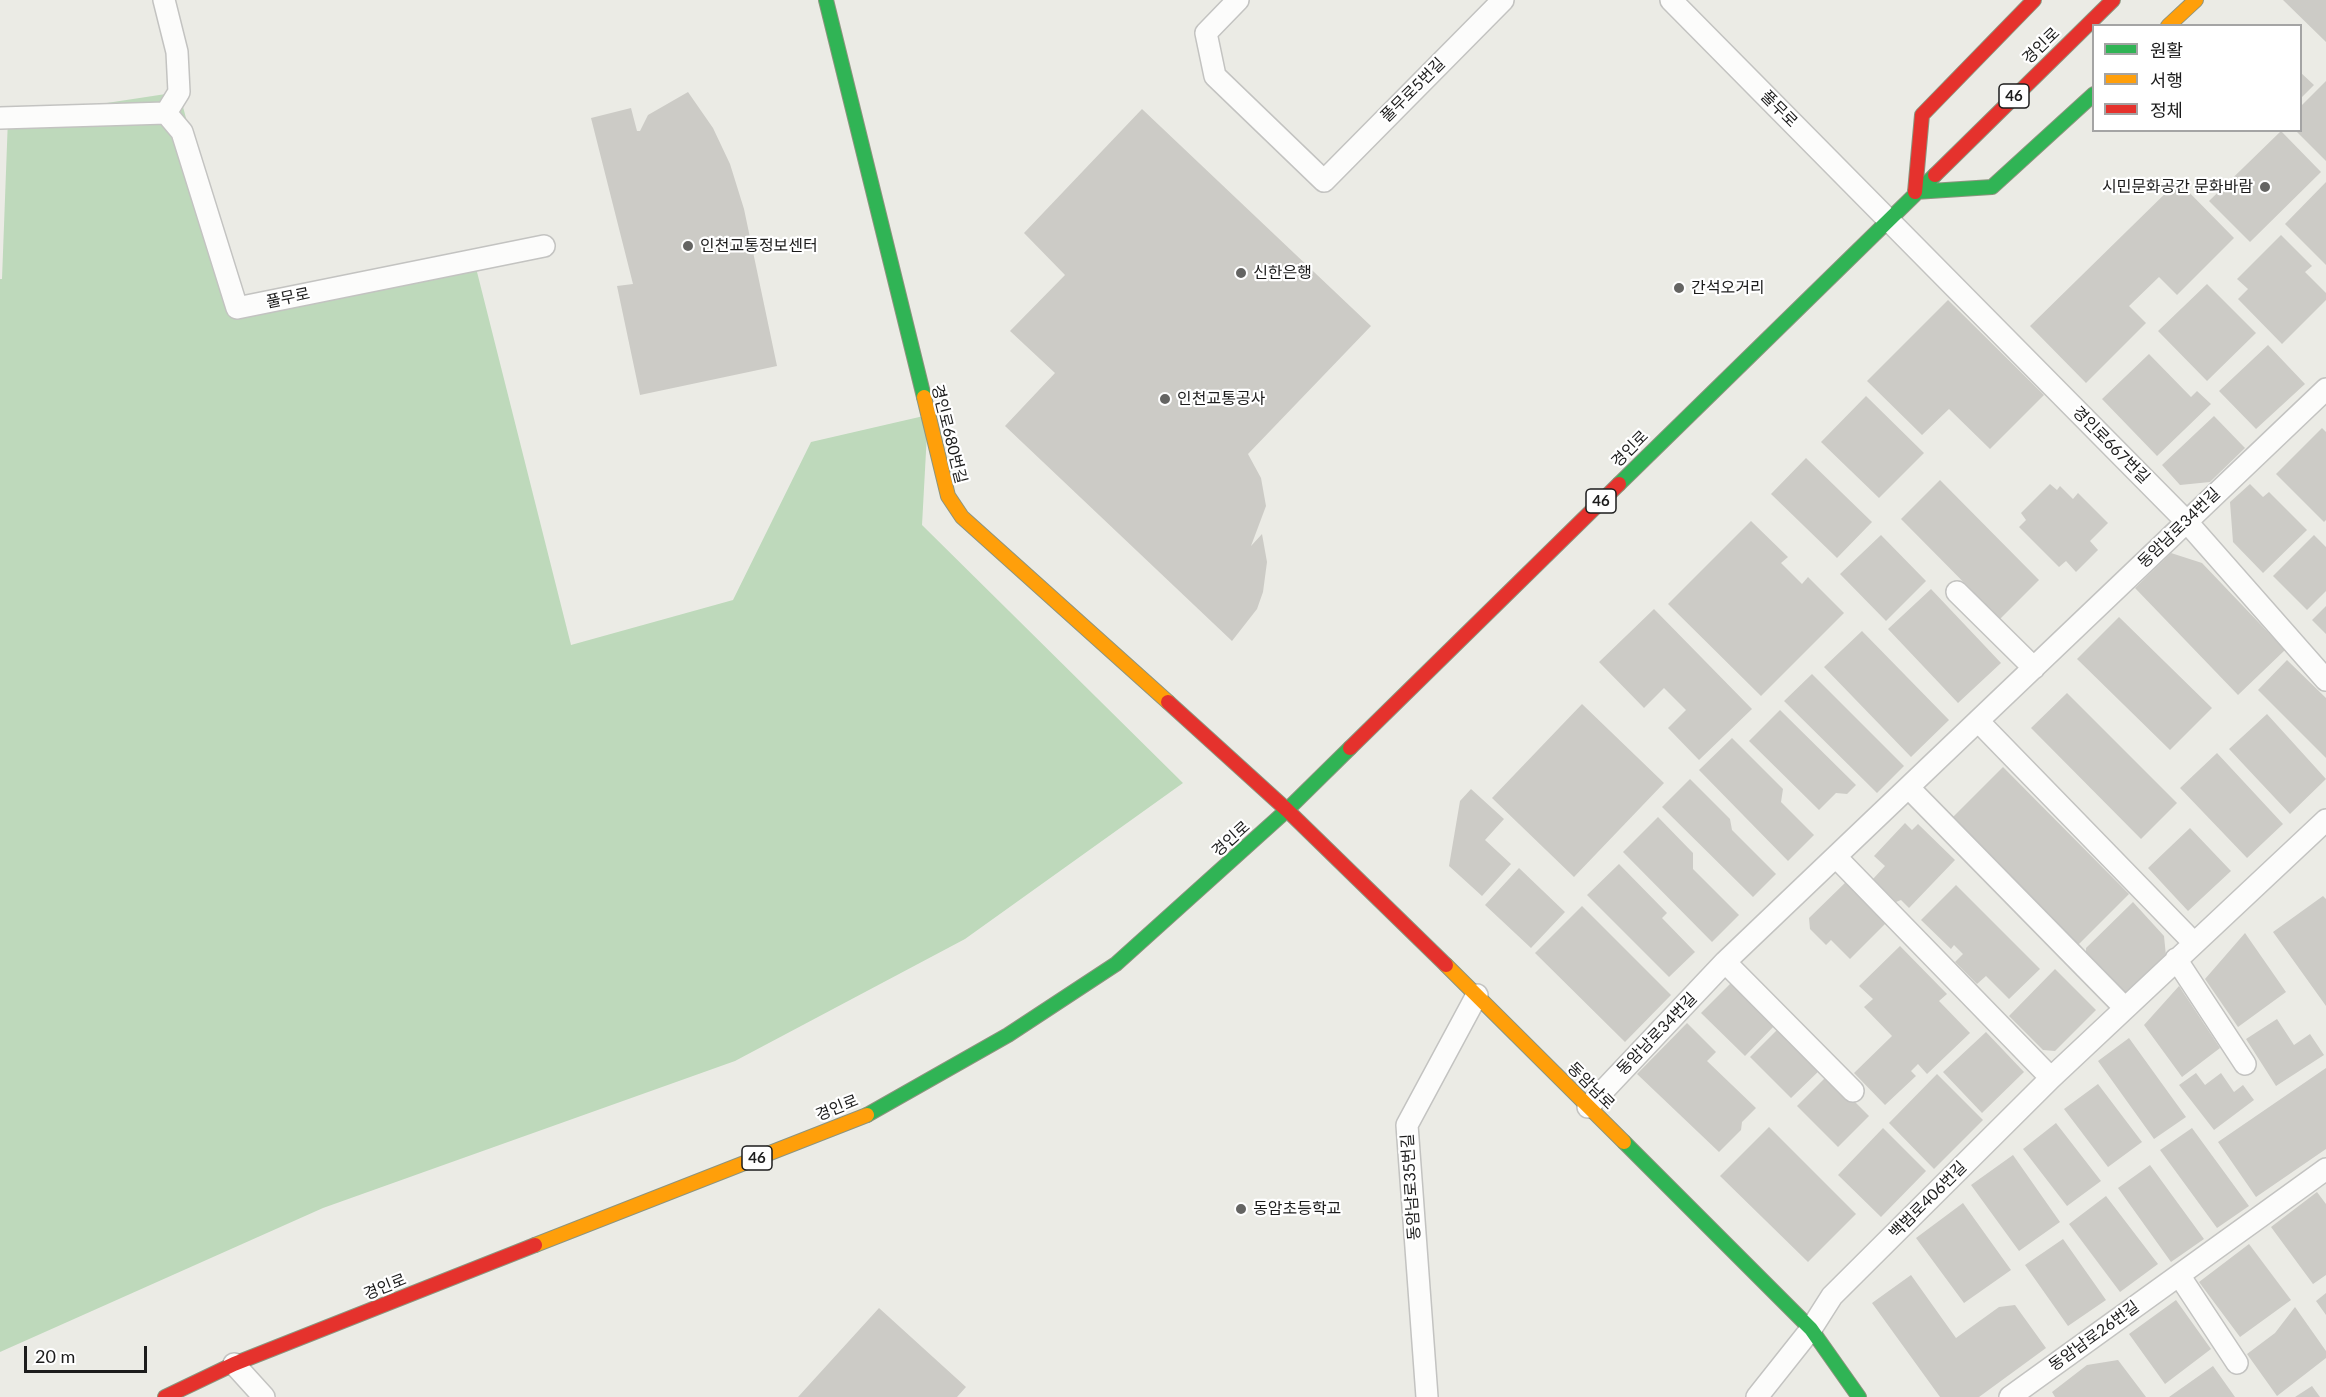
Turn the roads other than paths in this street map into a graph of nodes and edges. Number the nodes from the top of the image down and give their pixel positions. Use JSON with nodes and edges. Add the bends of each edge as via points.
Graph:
{"nodes":[{"id":1,"x":164,"y":0,"type":"edge"},
{"id":2,"x":826,"y":0,"type":"edge"},
{"id":3,"x":1238,"y":0,"type":"edge"},
{"id":4,"x":1503,"y":0,"type":"edge"},
{"id":5,"x":1671,"y":0,"type":"edge"},
{"id":6,"x":2034,"y":0,"type":"edge"},
{"id":7,"x":2113,"y":0,"type":"edge"},
{"id":8,"x":2196,"y":0,"type":"edge"},
{"id":9,"x":2170,"y":24,"type":"edge"},
{"id":10,"x":2092,"y":96,"type":"edge"},
{"id":11,"x":166,"y":113,"type":"junction"},
{"id":12,"x":0,"y":118,"type":"edge"},
{"id":13,"x":1915,"y":192,"type":"junction"},
{"id":14,"x":1888,"y":218,"type":"junction"},
{"id":15,"x":544,"y":246,"type":"dead end"},
{"id":16,"x":2326,"y":389,"type":"edge"},
{"id":17,"x":2186,"y":521,"type":"junction"},
{"id":18,"x":1957,"y":592,"type":"dead end"},
{"id":19,"x":2034,"y":668,"type":"junction"},
{"id":20,"x":2326,"y":680,"type":"edge"},
{"id":21,"x":1979,"y":722,"type":"junction"},
{"id":22,"x":1909,"y":788,"type":"junction"},
{"id":23,"x":1287,"y":810,"type":"junction"},
{"id":24,"x":2326,"y":820,"type":"edge"},
{"id":25,"x":1836,"y":857,"type":"junction"},
{"id":26,"x":2193,"y":942,"type":"junction"},
{"id":27,"x":2176,"y":959,"type":"junction"},
{"id":28,"x":1725,"y":962,"type":"junction"},
{"id":29,"x":1477,"y":994,"type":"junction"},
{"id":30,"x":2124,"y":1007,"type":"junction"},
{"id":31,"x":2245,"y":1064,"type":"dead end"},
{"id":32,"x":2051,"y":1078,"type":"junction"},
{"id":33,"x":1853,"y":1091,"type":"dead end"},
{"id":34,"x":1588,"y":1107,"type":"junction"},
{"id":35,"x":2326,"y":1169,"type":"edge"},
{"id":36,"x":2179,"y":1275,"type":"junction"},
{"id":37,"x":1811,"y":1329,"type":"junction"},
{"id":38,"x":2237,"y":1363,"type":"dead end"},
{"id":39,"x":234,"y":1364,"type":"junction"},
{"id":40,"x":165,"y":1397,"type":"edge"},
{"id":41,"x":264,"y":1397,"type":"edge"},
{"id":42,"x":1427,"y":1397,"type":"edge"},
{"id":43,"x":1757,"y":1397,"type":"edge"},
{"id":44,"x":1859,"y":1397,"type":"edge"},
{"id":45,"x":2010,"y":1397,"type":"edge"}],
"edges":[{"from":1,"to":11,"type":"lane","via":[[177,52],[179,92]]},
{"from":2,"to":23,"type":"main road","name":"경인로680번길","via":[[948,496],[962,517]]},
{"from":3,"to":4,"type":"lane","name":"풀무로5번길","via":[[1206,33],[1215,76],[1323,181]]},
{"from":5,"to":14,"type":"lane","name":"풀무로"},
{"from":6,"to":13,"type":"main road","via":[[1922,115]]},
{"from":7,"to":13,"type":"main road","name":"경인로","number":"46"},
{"from":8,"to":9,"type":"main road"},
{"from":10,"to":13,"type":"main road","via":[[1992,187]]},
{"from":11,"to":12,"type":"lane"},
{"from":11,"to":15,"type":"lane","name":"풀무로","via":[[182,132],[237,309]]},
{"from":13,"to":14,"type":"main road","name":"경인로","number":"46"},
{"from":14,"to":17,"type":"lane","name":"경인로667번길"},
{"from":14,"to":23,"type":"main road","name":"경인로","number":"46"},
{"from":16,"to":17,"type":"lane","name":"동암남로34번길"},
{"from":17,"to":19,"type":"lane","name":"동암남로34번길"},
{"from":17,"to":20,"type":"lane","name":"경인로667번길"},
{"from":18,"to":19,"type":"lane"},
{"from":19,"to":21,"type":"lane","name":"동암남로34번길"},
{"from":21,"to":22,"type":"lane","name":"동암남로34번길"},
{"from":21,"to":26,"type":"lane"},
{"from":22,"to":25,"type":"lane","name":"동암남로34번길"},
{"from":22,"to":30,"type":"lane"},
{"from":23,"to":29,"type":"main road","name":"동암남로"},
{"from":23,"to":39,"type":"main road","name":"경인로","number":"46","via":[[1116,964],[1008,1035],[867,1115]]},
{"from":24,"to":26,"type":"lane","name":"백범로406번길"},
{"from":25,"to":28,"type":"lane","name":"동암남로34번길"},
{"from":25,"to":32,"type":"lane"},
{"from":26,"to":27,"type":"lane","name":"백범로406번길"},
{"from":27,"to":30,"type":"lane","name":"백범로406번길"},
{"from":27,"to":31,"type":"lane"},
{"from":28,"to":33,"type":"lane"},
{"from":28,"to":34,"type":"lane","name":"동암남로34번길"},
{"from":29,"to":34,"type":"main road","name":"동암남로"},
{"from":29,"to":42,"type":"lane","name":"동암남로35번길","via":[[1407,1125]]},
{"from":30,"to":32,"type":"lane","name":"백범로406번길"},
{"from":32,"to":37,"type":"lane","name":"백범로406번길","via":[[1832,1296]]},
{"from":34,"to":37,"type":"main road","name":"동암남로"},
{"from":35,"to":36,"type":"lane","name":"동암남로26번길"},
{"from":36,"to":38,"type":"lane"},
{"from":36,"to":45,"type":"lane","name":"동암남로26번길"},
{"from":37,"to":43,"type":"lane","name":"백범로406번길"},
{"from":37,"to":44,"type":"main road","name":"동암남로"},
{"from":39,"to":40,"type":"main road","name":"경인로","number":"46"},
{"from":39,"to":41,"type":"lane"}]}
